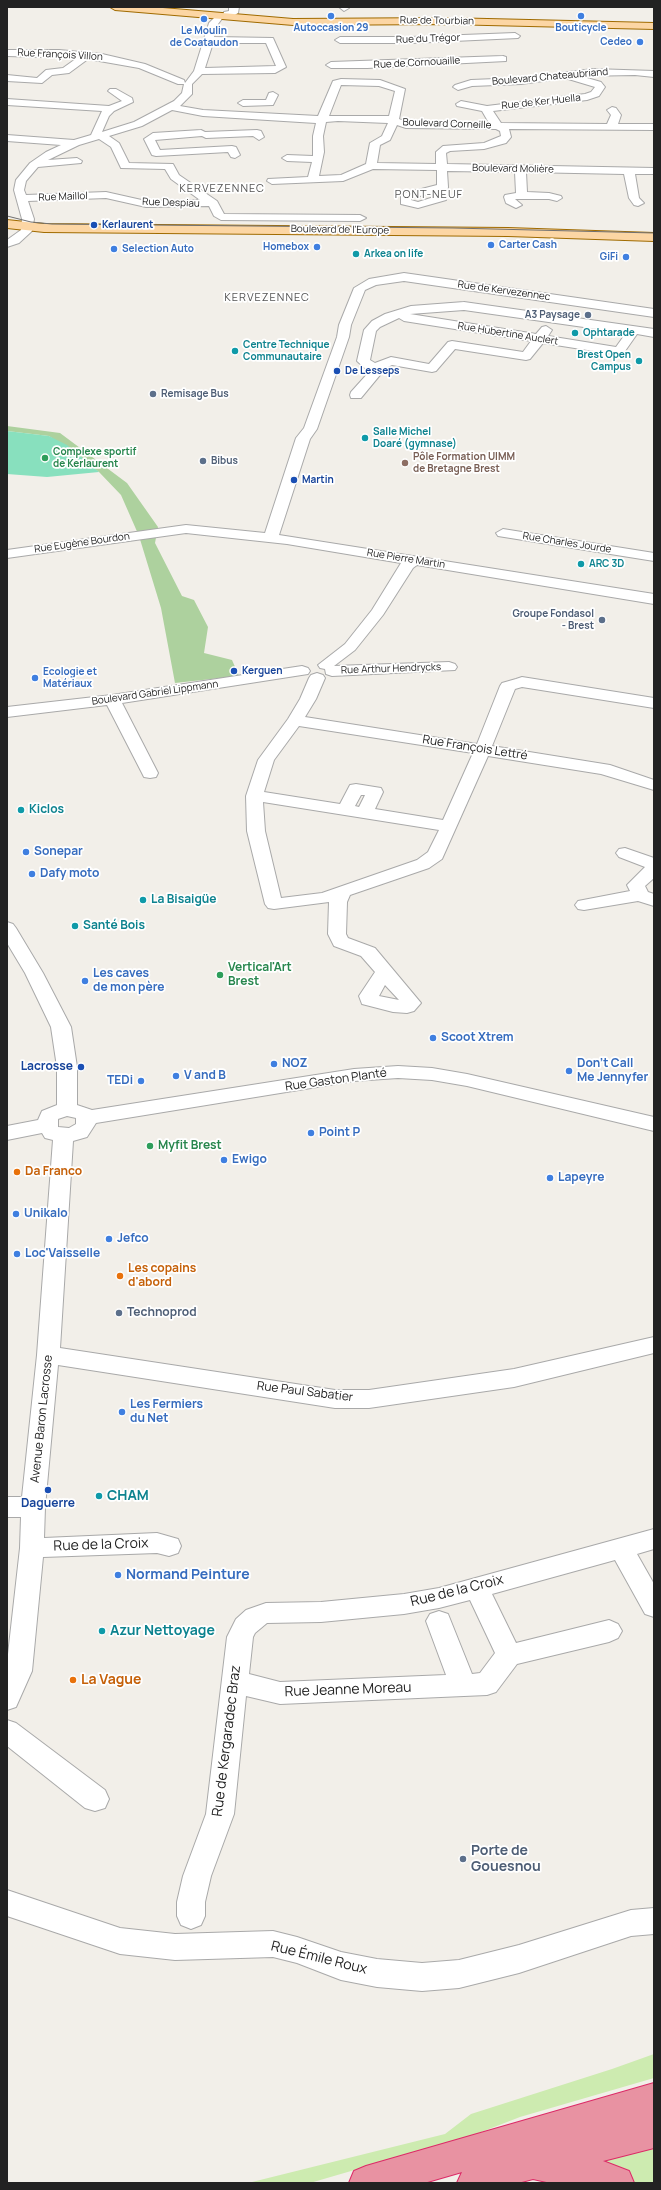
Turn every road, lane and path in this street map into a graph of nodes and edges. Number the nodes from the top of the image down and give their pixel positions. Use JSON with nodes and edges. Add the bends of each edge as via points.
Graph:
{"nodes":[{"id":1,"x":115,"y":7,"type":"edge"},
{"id":2,"x":228,"y":14,"type":"edge"},
{"id":3,"x":267,"y":15,"type":"junction"},
{"id":4,"x":284,"y":17,"type":"junction"},
{"id":5,"x":341,"y":21,"type":"junction"},
{"id":6,"x":522,"y":23,"type":"junction"},
{"id":7,"x":654,"y":26,"type":"edge"},
{"id":8,"x":515,"y":36,"type":"junction"},
{"id":9,"x":209,"y":40,"type":"junction"},
{"id":10,"x":340,"y":40,"type":"dead end"},
{"id":11,"x":411,"y":40,"type":"junction"},
{"id":12,"x":7,"y":53,"type":"edge"},
{"id":13,"x":86,"y":55,"type":"junction"},
{"id":14,"x":503,"y":59,"type":"junction"},
{"id":15,"x":608,"y":62,"type":"dead end"},
{"id":16,"x":424,"y":63,"type":"junction"},
{"id":17,"x":331,"y":65,"type":"dead end"},
{"id":18,"x":199,"y":71,"type":"junction"},
{"id":19,"x":634,"y":72,"type":"junction"},
{"id":20,"x":654,"y":74,"type":"edge"},
{"id":21,"x":566,"y":76,"type":"junction"},
{"id":22,"x":7,"y":78,"type":"edge"},
{"id":23,"x":187,"y":82,"type":"junction"},
{"id":24,"x":471,"y":83,"type":"junction"},
{"id":25,"x":458,"y":88,"type":"dead end"},
{"id":26,"x":113,"y":92,"type":"dead end"},
{"id":27,"x":272,"y":94,"type":"dead end"},
{"id":28,"x":7,"y":102,"type":"edge"},
{"id":29,"x":34,"y":104,"type":"junction"},
{"id":30,"x":461,"y":104,"type":"dead end"},
{"id":31,"x":524,"y":104,"type":"junction"},
{"id":32,"x":174,"y":105,"type":"junction"},
{"id":33,"x":110,"y":109,"type":"junction"},
{"id":34,"x":487,"y":109,"type":"junction"},
{"id":35,"x":612,"y":110,"type":"dead end"},
{"id":36,"x":7,"y":112,"type":"edge"},
{"id":37,"x":203,"y":113,"type":"junction"},
{"id":38,"x":539,"y":114,"type":"dead end"},
{"id":39,"x":323,"y":119,"type":"junction"},
{"id":40,"x":393,"y":122,"type":"junction"},
{"id":41,"x":499,"y":126,"type":"junction"},
{"id":42,"x":590,"y":127,"type":"junction"},
{"id":43,"x":611,"y":127,"type":"junction"},
{"id":44,"x":654,"y":128,"type":"edge"},
{"id":45,"x":203,"y":134,"type":"junction"},
{"id":46,"x":100,"y":136,"type":"junction"},
{"id":47,"x":259,"y":137,"type":"dead end"},
{"id":48,"x":7,"y":138,"type":"edge"},
{"id":49,"x":591,"y":138,"type":"dead end"},
{"id":50,"x":75,"y":144,"type":"junction"},
{"id":51,"x":212,"y":150,"type":"junction"},
{"id":52,"x":235,"y":155,"type":"dead end"},
{"id":53,"x":287,"y":158,"type":"dead end"},
{"id":54,"x":561,"y":158,"type":"dead end"},
{"id":55,"x":318,"y":159,"type":"junction"},
{"id":56,"x":76,"y":160,"type":"dead end"},
{"id":57,"x":372,"y":166,"type":"junction"},
{"id":58,"x":30,"y":168,"type":"junction"},
{"id":59,"x":442,"y":168,"type":"junction"},
{"id":60,"x":520,"y":170,"type":"junction"},
{"id":61,"x":562,"y":170,"type":"junction"},
{"id":62,"x":629,"y":171,"type":"junction"},
{"id":63,"x":654,"y":171,"type":"edge"},
{"id":64,"x":13,"y":172,"type":"dead end"},
{"id":65,"x":313,"y":180,"type":"junction"},
{"id":66,"x":272,"y":181,"type":"dead end"},
{"id":67,"x":443,"y":187,"type":"dead end"},
{"id":68,"x":106,"y":195,"type":"joint"},
{"id":69,"x":21,"y":198,"type":"junction"},
{"id":70,"x":557,"y":198,"type":"dead end"},
{"id":71,"x":213,"y":203,"type":"junction"},
{"id":72,"x":638,"y":203,"type":"dead end"},
{"id":73,"x":7,"y":218,"type":"edge"},
{"id":74,"x":360,"y":218,"type":"dead end"},
{"id":75,"x":347,"y":221,"type":"junction"},
{"id":76,"x":27,"y":223,"type":"junction"},
{"id":77,"x":7,"y":224,"type":"edge"},
{"id":78,"x":654,"y":230,"type":"edge"},
{"id":79,"x":654,"y":237,"type":"edge"},
{"id":80,"x":7,"y":244,"type":"edge"},
{"id":81,"x":557,"y":299,"type":"junction"},
{"id":82,"x":654,"y":313,"type":"edge"},
{"id":83,"x":397,"y":314,"type":"junction"},
{"id":84,"x":541,"y":317,"type":"junction"},
{"id":85,"x":555,"y":319,"type":"junction"},
{"id":86,"x":634,"y":330,"type":"junction"},
{"id":87,"x":654,"y":333,"type":"edge"},
{"id":88,"x":540,"y":338,"type":"junction"},
{"id":89,"x":374,"y":368,"type":"junction"},
{"id":90,"x":356,"y":395,"type":"dead end"},
{"id":91,"x":157,"y":532,"type":"joint"},
{"id":92,"x":504,"y":532,"type":"dead end"},
{"id":93,"x":270,"y":538,"type":"junction"},
{"id":94,"x":7,"y":554,"type":"edge"},
{"id":95,"x":654,"y":557,"type":"edge"},
{"id":96,"x":414,"y":561,"type":"junction"},
{"id":97,"x":654,"y":599,"type":"edge"},
{"id":98,"x":449,"y":667,"type":"dead end"},
{"id":99,"x":329,"y":668,"type":"junction"},
{"id":100,"x":310,"y":675,"type":"junction"},
{"id":101,"x":112,"y":700,"type":"junction"},
{"id":102,"x":654,"y":703,"type":"edge"},
{"id":103,"x":7,"y":712,"type":"edge"},
{"id":104,"x":295,"y":720,"type":"junction"},
{"id":105,"x":483,"y":749,"type":"junction"},
{"id":106,"x":150,"y":773,"type":"dead end"},
{"id":107,"x":654,"y":785,"type":"edge"},
{"id":108,"x":254,"y":796,"type":"junction"},
{"id":109,"x":345,"y":810,"type":"junction"},
{"id":110,"x":365,"y":813,"type":"junction"},
{"id":111,"x":449,"y":826,"type":"junction"},
{"id":112,"x":626,"y":853,"type":"dead end"},
{"id":113,"x":654,"y":864,"type":"edge"},
{"id":114,"x":654,"y":868,"type":"edge"},
{"id":115,"x":343,"y":892,"type":"junction"},
{"id":116,"x":647,"y":898,"type":"edge"},
{"id":117,"x":584,"y":905,"type":"dead end"},
{"id":118,"x":7,"y":928,"type":"edge"},
{"id":119,"x":384,"y":972,"type":"dead end"},
{"id":120,"x":67,"y":1109,"type":"junction"},
{"id":121,"x":86,"y":1118,"type":"junction"},
{"id":122,"x":654,"y":1124,"type":"edge"},
{"id":123,"x":55,"y":1131,"type":"junction"},
{"id":124,"x":7,"y":1133,"type":"edge"},
{"id":125,"x":654,"y":1345,"type":"edge"},
{"id":126,"x":48,"y":1355,"type":"junction"},
{"id":127,"x":7,"y":1507,"type":"edge"},
{"id":128,"x":33,"y":1507,"type":"junction"},
{"id":129,"x":654,"y":1539,"type":"edge"},
{"id":130,"x":169,"y":1546,"type":"dead end"},
{"id":131,"x":32,"y":1548,"type":"junction"},
{"id":132,"x":621,"y":1548,"type":"junction"},
{"id":133,"x":477,"y":1588,"type":"junction"},
{"id":134,"x":654,"y":1607,"type":"edge"},
{"id":135,"x":255,"y":1617,"type":"joint"},
{"id":136,"x":439,"y":1621,"type":"dead end"},
{"id":137,"x":609,"y":1631,"type":"dead end"},
{"id":138,"x":509,"y":1655,"type":"junction"},
{"id":139,"x":235,"y":1682,"type":"junction"},
{"id":140,"x":463,"y":1685,"type":"junction"},
{"id":141,"x":7,"y":1699,"type":"edge"},
{"id":142,"x":7,"y":1731,"type":"edge"},
{"id":143,"x":95,"y":1799,"type":"dead end"},
{"id":144,"x":7,"y":1903,"type":"edge"},
{"id":145,"x":191,"y":1916,"type":"dead end"},
{"id":146,"x":654,"y":1921,"type":"edge"},
{"id":147,"x":654,"y":2099,"type":"edge"},
{"id":148,"x":654,"y":2131,"type":"edge"},
{"id":149,"x":528,"y":2163,"type":"junction"},
{"id":150,"x":366,"y":2183,"type":"edge"},
{"id":151,"x":474,"y":2183,"type":"edge"},
{"id":152,"x":617,"y":2183,"type":"edge"}],
"edges":[{"from":1,"to":2,"type":"main road"},
{"from":2,"to":3,"type":"main road"},
{"from":2,"to":5,"type":"main road","name":"Rue de Tourbian","via":[[293,22]]},
{"from":2,"to":9,"type":"street","via":[[214,23]]},
{"from":3,"to":4,"type":"main road"},
{"from":3,"to":4,"type":"main road","via":[[306,12]]},
{"from":4,"to":5,"type":"main road"},
{"from":5,"to":6,"type":"main road","name":"Rue de Tourbian"},
{"from":6,"to":7,"type":"main road","name":"Rue de Tourbian"},
{"from":6,"to":8,"type":"street"},
{"from":8,"to":11,"type":"street","name":"Rue du Trégor"},
{"from":8,"to":14,"type":"street"},
{"from":9,"to":18,"type":"street"},
{"from":9,"to":18,"type":"street","via":[[270,40],[281,68]]},
{"from":10,"to":11,"type":"street","name":"Rue du Trégor"},
{"from":11,"to":16,"type":"street"},
{"from":12,"to":13,"type":"street","name":"Rue François Villon"},
{"from":13,"to":22,"type":"street","via":[[66,70],[50,72],[36,84]]},
{"from":13,"to":23,"type":"street","name":"Rue François Villon","via":[[127,62]]},
{"from":14,"to":16,"type":"street","name":"Rue de Cornouaille"},
{"from":14,"to":24,"type":"street","via":[[495,70],[471,80]]},
{"from":15,"to":19,"type":"street","via":[[630,66]]},
{"from":16,"to":17,"type":"street","name":"Rue de Cornouaille"},
{"from":18,"to":23,"type":"street"},
{"from":19,"to":20,"type":"street","name":"Boulevard Chateaubriand"},
{"from":19,"to":21,"type":"street","name":"Boulevard Chateaubriand","via":[[593,72]]},
{"from":21,"to":24,"type":"street","name":"Boulevard Chateaubriand"},
{"from":21,"to":31,"type":"street","name":"Rue de Ker Huella","via":[[598,84],[600,87],[595,94],[587,97]]},
{"from":23,"to":32,"type":"street","via":[[187,94]]},
{"from":24,"to":25,"type":"street"},
{"from":26,"to":33,"type":"street","via":[[128,102]]},
{"from":27,"to":32,"type":"street","via":[[269,103],[235,102],[225,109]]},
{"from":28,"to":29,"type":"street"},
{"from":29,"to":33,"type":"street"},
{"from":29,"to":36,"type":"street","via":[[25,113]]},
{"from":30,"to":34,"type":"street"},
{"from":31,"to":34,"type":"street","name":"Rue de Ker Huella"},
{"from":31,"to":38,"type":"street"},
{"from":32,"to":37,"type":"street","name":"Boulevard Corneille"},
{"from":32,"to":46,"type":"street","via":[[138,124]]},
{"from":33,"to":46,"type":"street","via":[[104,115],[96,132]]},
{"from":34,"to":41,"type":"street","name":"Rue de Ker Huella","via":[[490,117]]},
{"from":35,"to":43,"type":"street","via":[[616,115]]},
{"from":37,"to":39,"type":"street","name":"Boulevard Corneille"},
{"from":37,"to":45,"type":"street"},
{"from":39,"to":40,"type":"street","name":"Boulevard Corneille","via":[[380,118]]},
{"from":39,"to":40,"type":"street","via":[[336,84],[380,83],[400,90]]},
{"from":39,"to":55,"type":"street","via":[[318,136]]},
{"from":40,"to":41,"type":"street","name":"Boulevard Corneille","via":[[406,125]]},
{"from":40,"to":57,"type":"street","via":[[386,138],[375,143]]},
{"from":41,"to":42,"type":"street","name":"Boulevard Corneille"},
{"from":41,"to":59,"type":"street","via":[[505,130],[506,137],[502,141],[484,146],[447,148],[441,152]]},
{"from":42,"to":43,"type":"street","name":"Boulevard Corneille"},
{"from":42,"to":49,"type":"street"},
{"from":43,"to":44,"type":"street","name":"Boulevard Corneille"},
{"from":45,"to":47,"type":"street","via":[[257,134]]},
{"from":45,"to":51,"type":"street"},
{"from":45,"to":51,"type":"street","via":[[153,136],[148,139],[156,153]]},
{"from":46,"to":50,"type":"street"},
{"from":46,"to":71,"type":"street","via":[[115,145],[125,166],[169,166],[175,177]]},
{"from":48,"to":50,"type":"street"},
{"from":50,"to":58,"type":"street","via":[[50,154]]},
{"from":51,"to":52,"type":"street","via":[[232,150]]},
{"from":53,"to":55,"type":"street"},
{"from":54,"to":61,"type":"street"},
{"from":55,"to":65,"type":"street"},
{"from":56,"to":58,"type":"street"},
{"from":57,"to":59,"type":"street","name":"Boulevard Molière"},
{"from":57,"to":65,"type":"street","via":[[343,178]]},
{"from":58,"to":64,"type":"street"},
{"from":58,"to":69,"type":"street","via":[[21,180]]},
{"from":59,"to":60,"type":"street","name":"Boulevard Molière"},
{"from":59,"to":67,"type":"street"},
{"from":60,"to":61,"type":"street","name":"Boulevard Molière"},
{"from":60,"to":70,"type":"street","via":[[519,200],[549,196]]},
{"from":61,"to":62,"type":"street","name":"Boulevard Molière"},
{"from":62,"to":63,"type":"street","name":"Boulevard Molière"},
{"from":62,"to":72,"type":"street","via":[[634,198]]},
{"from":65,"to":66,"type":"street"},
{"from":68,"to":69,"type":"street","name":"Rue Maillol"},
{"from":68,"to":71,"type":"street","name":"Rue Despiau","via":[[146,204]]},
{"from":69,"to":76,"type":"street"},
{"from":71,"to":75,"type":"street","via":[[221,216]]},
{"from":73,"to":76,"type":"main road"},
{"from":74,"to":75,"type":"street"},
{"from":75,"to":76,"type":"main road","name":"Boulevard de l'Europe"},
{"from":75,"to":78,"type":"main road","name":"Boulevard de l'Europe"},
{"from":76,"to":77,"type":"main road"},
{"from":76,"to":79,"type":"main road","name":"Boulevard de l'Europe"},
{"from":76,"to":80,"type":"street","via":[[24,234]]},
{"from":81,"to":82,"type":"street","name":"Rue de Kervezennec"},
{"from":81,"to":84,"type":"street"},
{"from":81,"to":93,"type":"street","name":"Rue de Kervezennec","via":[[404,277],[373,282],[360,288],[310,430],[303,438]]},
{"from":83,"to":84,"type":"street","via":[[411,310],[464,306]]},
{"from":83,"to":88,"type":"street","name":"Rue Hubertine Auclert","via":[[408,319]]},
{"from":83,"to":89,"type":"street","via":[[376,324],[370,330],[363,361]]},
{"from":84,"to":85,"type":"street"},
{"from":85,"to":86,"type":"street"},
{"from":85,"to":88,"type":"street"},
{"from":86,"to":87,"type":"street"},
{"from":86,"to":88,"type":"street","name":"Rue Hubertine Auclert","via":[[619,350]]},
{"from":88,"to":89,"type":"street","via":[[526,356],[452,345],[432,368],[391,362]]},
{"from":89,"to":90,"type":"street","via":[[376,372]]},
{"from":91,"to":93,"type":"street","name":"Rue Pierre Martin","via":[[186,528]]},
{"from":91,"to":94,"type":"street","name":"Rue Eugène Bourdon"},
{"from":92,"to":95,"type":"street","name":"Rue Charles Jourde"},
{"from":93,"to":96,"type":"street","name":"Rue Pierre Martin"},
{"from":96,"to":97,"type":"street","name":"Rue Pierre Martin"},
{"from":96,"to":99,"type":"street","via":[[407,565],[378,612]]},
{"from":98,"to":99,"type":"street","name":"Rue Arthur Hendrycks"},
{"from":99,"to":100,"type":"street","name":"Boulevard Gabriel Lippmann","via":[[329,676]]},
{"from":100,"to":101,"type":"street","name":"Boulevard Gabriel Lippmann"},
{"from":100,"to":104,"type":"street"},
{"from":101,"to":103,"type":"street","name":"Boulevard Gabriel Lippmann"},
{"from":101,"to":106,"type":"street"},
{"from":102,"to":105,"type":"street","via":[[522,682],[508,686]]},
{"from":104,"to":105,"type":"street","name":"Rue François Lettré"},
{"from":104,"to":108,"type":"street","via":[[266,760]]},
{"from":105,"to":107,"type":"street","name":"Rue François Lettré","via":[[604,769]]},
{"from":105,"to":111,"type":"street"},
{"from":108,"to":109,"type":"street"},
{"from":108,"to":115,"type":"street","via":[[256,831],[274,904],[324,898]]},
{"from":109,"to":110,"type":"street"},
{"from":109,"to":110,"type":"street","via":[[356,789],[375,792]]},
{"from":110,"to":111,"type":"street"},
{"from":111,"to":115,"type":"street","via":[[436,855],[423,864]]},
{"from":112,"to":113,"type":"street"},
{"from":114,"to":116,"type":"street","via":[[636,885]]},
{"from":115,"to":119,"type":"street","via":[[338,902],[337,934],[341,942],[368,952]]},
{"from":116,"to":117,"type":"street"},
{"from":118,"to":120,"type":"street","via":[[34,973],[61,1027],[67,1067]]},
{"from":120,"to":121,"type":"street","via":[[79,1111]]},
{"from":120,"to":123,"type":"street","via":[[54,1112],[47,1121]]},
{"from":121,"to":122,"type":"street","name":"Rue Gaston Planté","via":[[354,1075],[398,1072],[467,1080]]},
{"from":121,"to":123,"type":"street","via":[[84,1129],[75,1134]]},
{"from":123,"to":124,"type":"street"},
{"from":123,"to":126,"type":"street","name":"Avenue Baron Lacrosse"},
{"from":125,"to":126,"type":"street","name":"Rue Paul Sabatier","via":[[514,1378],[369,1399],[335,1399]]},
{"from":126,"to":128,"type":"street","name":"Avenue Baron Lacrosse"},
{"from":127,"to":128,"type":"street"},
{"from":128,"to":131,"type":"street","name":"Avenue Baron Lacrosse"},
{"from":129,"to":132,"type":"street","name":"Rue de la Croix"},
{"from":130,"to":131,"type":"street","name":"Rue de la Croix","via":[[157,1543]]},
{"from":131,"to":141,"type":"street","name":"Avenue Baron Lacrosse","via":[[19,1671]]},
{"from":132,"to":133,"type":"street","name":"Rue de la Croix"},
{"from":132,"to":134,"type":"street"},
{"from":133,"to":135,"type":"street","name":"Rue de la Croix","via":[[404,1604],[321,1612],[266,1613]]},
{"from":133,"to":138,"type":"street"},
{"from":135,"to":139,"type":"street","name":"Rue de Kergaradec Braz","via":[[245,1626],[240,1637]]},
{"from":136,"to":140,"type":"street"},
{"from":137,"to":138,"type":"street"},
{"from":138,"to":140,"type":"street","name":"Rue Jeanne Moreau","via":[[487,1684]]},
{"from":139,"to":140,"type":"street","name":"Rue Jeanne Moreau","via":[[280,1693]]},
{"from":139,"to":145,"type":"street","name":"Rue de Kergaradec Braz","via":[[220,1814],[197,1876],[191,1902]]},
{"from":142,"to":143,"type":"street"},
{"from":144,"to":146,"type":"street","name":"Rue Émile Roux","via":[[120,1941],[175,1947],[273,1944],[341,1966],[377,1973],[422,1977],[458,1974],[519,1959],[631,1922]]},
{"from":147,"to":150,"type":"highway"},
{"from":148,"to":149,"type":"highway"},
{"from":149,"to":151,"type":"highway","via":[[486,2176]]},
{"from":149,"to":152,"type":"highway","via":[[580,2169]]}]}
